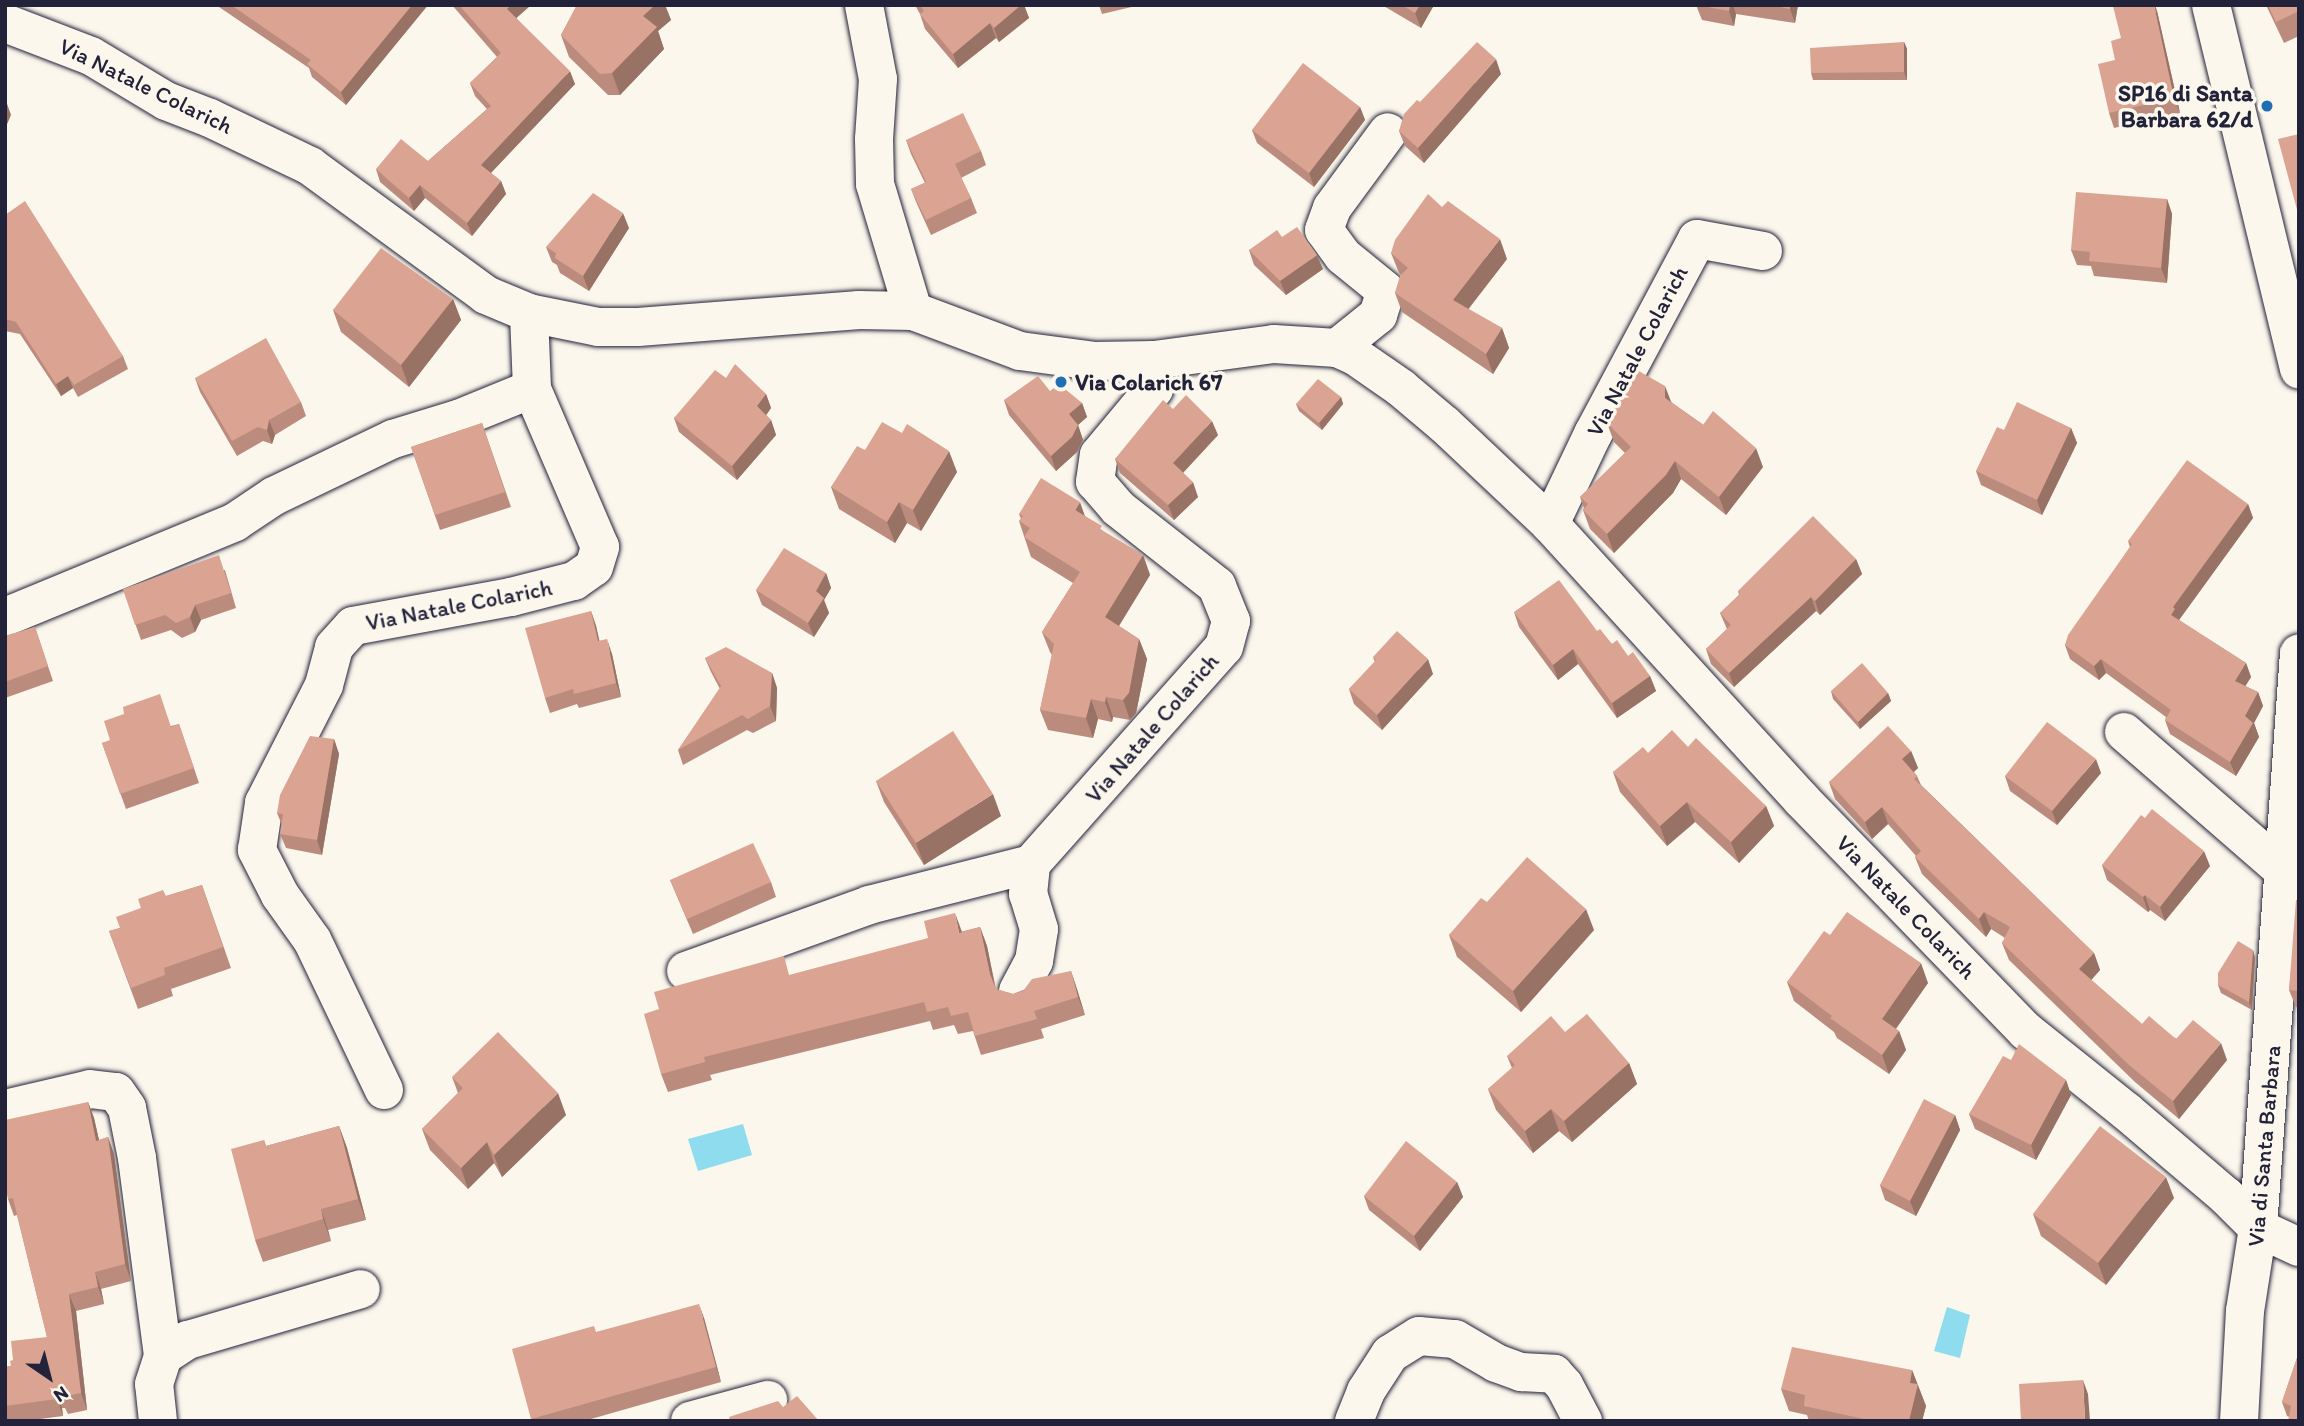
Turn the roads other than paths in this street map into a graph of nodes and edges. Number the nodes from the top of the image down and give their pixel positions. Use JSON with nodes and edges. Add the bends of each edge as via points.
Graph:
{"nodes":[{"id":1,"x":864,"y":5,"type":"edge"},
{"id":2,"x":2211,"y":5,"type":"edge"},
{"id":3,"x":5,"y":23,"type":"edge"},
{"id":4,"x":1388,"y":132,"type":"dead end"},
{"id":5,"x":1763,"y":251,"type":"dead end"},
{"id":6,"x":2288,"y":278,"type":"edge"},
{"id":7,"x":913,"y":311,"type":"junction"},
{"id":8,"x":529,"y":313,"type":"junction"},
{"id":9,"x":1337,"y":348,"type":"junction"},
{"id":10,"x":1154,"y":360,"type":"junction"},
{"id":11,"x":2299,"y":370,"type":"edge"},
{"id":12,"x":532,"y":389,"type":"junction"},
{"id":13,"x":1550,"y":524,"type":"junction"},
{"id":14,"x":5,"y":617,"type":"edge"},
{"id":15,"x":2299,"y":653,"type":"edge"},
{"id":16,"x":2124,"y":732,"type":"dead end"},
{"id":17,"x":1031,"y":864,"type":"junction"},
{"id":18,"x":2283,"y":870,"type":"junction"},
{"id":19,"x":686,"y":971,"type":"dead end"},
{"id":20,"x":1018,"y":991,"type":"edge"},
{"id":21,"x":384,"y":1090,"type":"dead end"},
{"id":22,"x":5,"y":1109,"type":"edge"},
{"id":23,"x":2258,"y":1228,"type":"junction"},
{"id":24,"x":2299,"y":1247,"type":"edge"},
{"id":25,"x":360,"y":1289,"type":"dead end"},
{"id":26,"x":163,"y":1356,"type":"junction"},
{"id":27,"x":768,"y":1400,"type":"dead end"},
{"id":28,"x":158,"y":1421,"type":"edge"},
{"id":29,"x":690,"y":1421,"type":"edge"},
{"id":30,"x":1354,"y":1421,"type":"edge"},
{"id":31,"x":1583,"y":1421,"type":"edge"},
{"id":32,"x":2239,"y":1421,"type":"edge"}],
"edges":[{"from":1,"to":7,"type":"street","via":[[878,79],[875,184]]},
{"from":2,"to":6,"type":"street"},
{"from":3,"to":8,"type":"street","name":"Via Natale Colarich","via":[[91,57],[166,101],[310,166],[486,295]]},
{"from":4,"to":9,"type":"street","via":[[1332,208],[1324,230],[1343,256],[1386,291],[1378,315]]},
{"from":5,"to":13,"type":"street","name":"Via Natale Colarich","via":[[1697,239]]},
{"from":6,"to":11,"type":"street"},
{"from":7,"to":8,"type":"street","name":"Via Natale Colarich","via":[[859,310],[638,327],[598,327]]},
{"from":7,"to":10,"type":"street","name":"Via Natale Colarich","via":[[1020,351],[1095,361]]},
{"from":8,"to":12,"type":"street","name":"Via Natale Colarich"},
{"from":9,"to":10,"type":"street","name":"Via Natale Colarich","via":[[1274,344]]},
{"from":9,"to":13,"type":"street","name":"Via Natale Colarich","via":[[1401,388]]},
{"from":10,"to":17,"type":"street","name":"Via Natale Colarich","via":[[1154,389],[1099,455],[1095,482],[1118,508],[1217,586],[1231,621],[1224,647]]},
{"from":12,"to":14,"type":"street","via":[[393,439],[274,496],[235,522]]},
{"from":12,"to":21,"type":"street","name":"Via Natale Colarich","via":[[600,547],[594,567],[574,581],[511,597],[353,626],[334,647],[324,685],[264,803],[257,850],[280,895],[312,940]]},
{"from":13,"to":23,"type":"street","name":"Via Natale Colarich","via":[[1801,799],[2026,1031],[2126,1111]]},
{"from":15,"to":18,"type":"street","name":"Via di Santa Barbara"},
{"from":16,"to":18,"type":"street"},
{"from":17,"to":19,"type":"street","via":[[869,905]]},
{"from":17,"to":20,"type":"street","via":[[1028,894],[1039,929],[1034,961]]},
{"from":18,"to":23,"type":"street","name":"Via di Santa Barbara"},
{"from":22,"to":26,"type":"street","via":[[90,1088],[116,1092],[127,1108]]},
{"from":23,"to":24,"type":"street","name":"Via Natale Colarich"},
{"from":23,"to":32,"type":"street","name":"Via di Santa Barbara","via":[[2245,1311]]},
{"from":25,"to":26,"type":"street","via":[[188,1339]]},
{"from":26,"to":28,"type":"street","via":[[154,1384]]},
{"from":27,"to":29,"type":"street"},
{"from":30,"to":31,"type":"street","via":[[1366,1391],[1390,1354],[1419,1336],[1455,1339],[1521,1372],[1554,1374]]}]}
